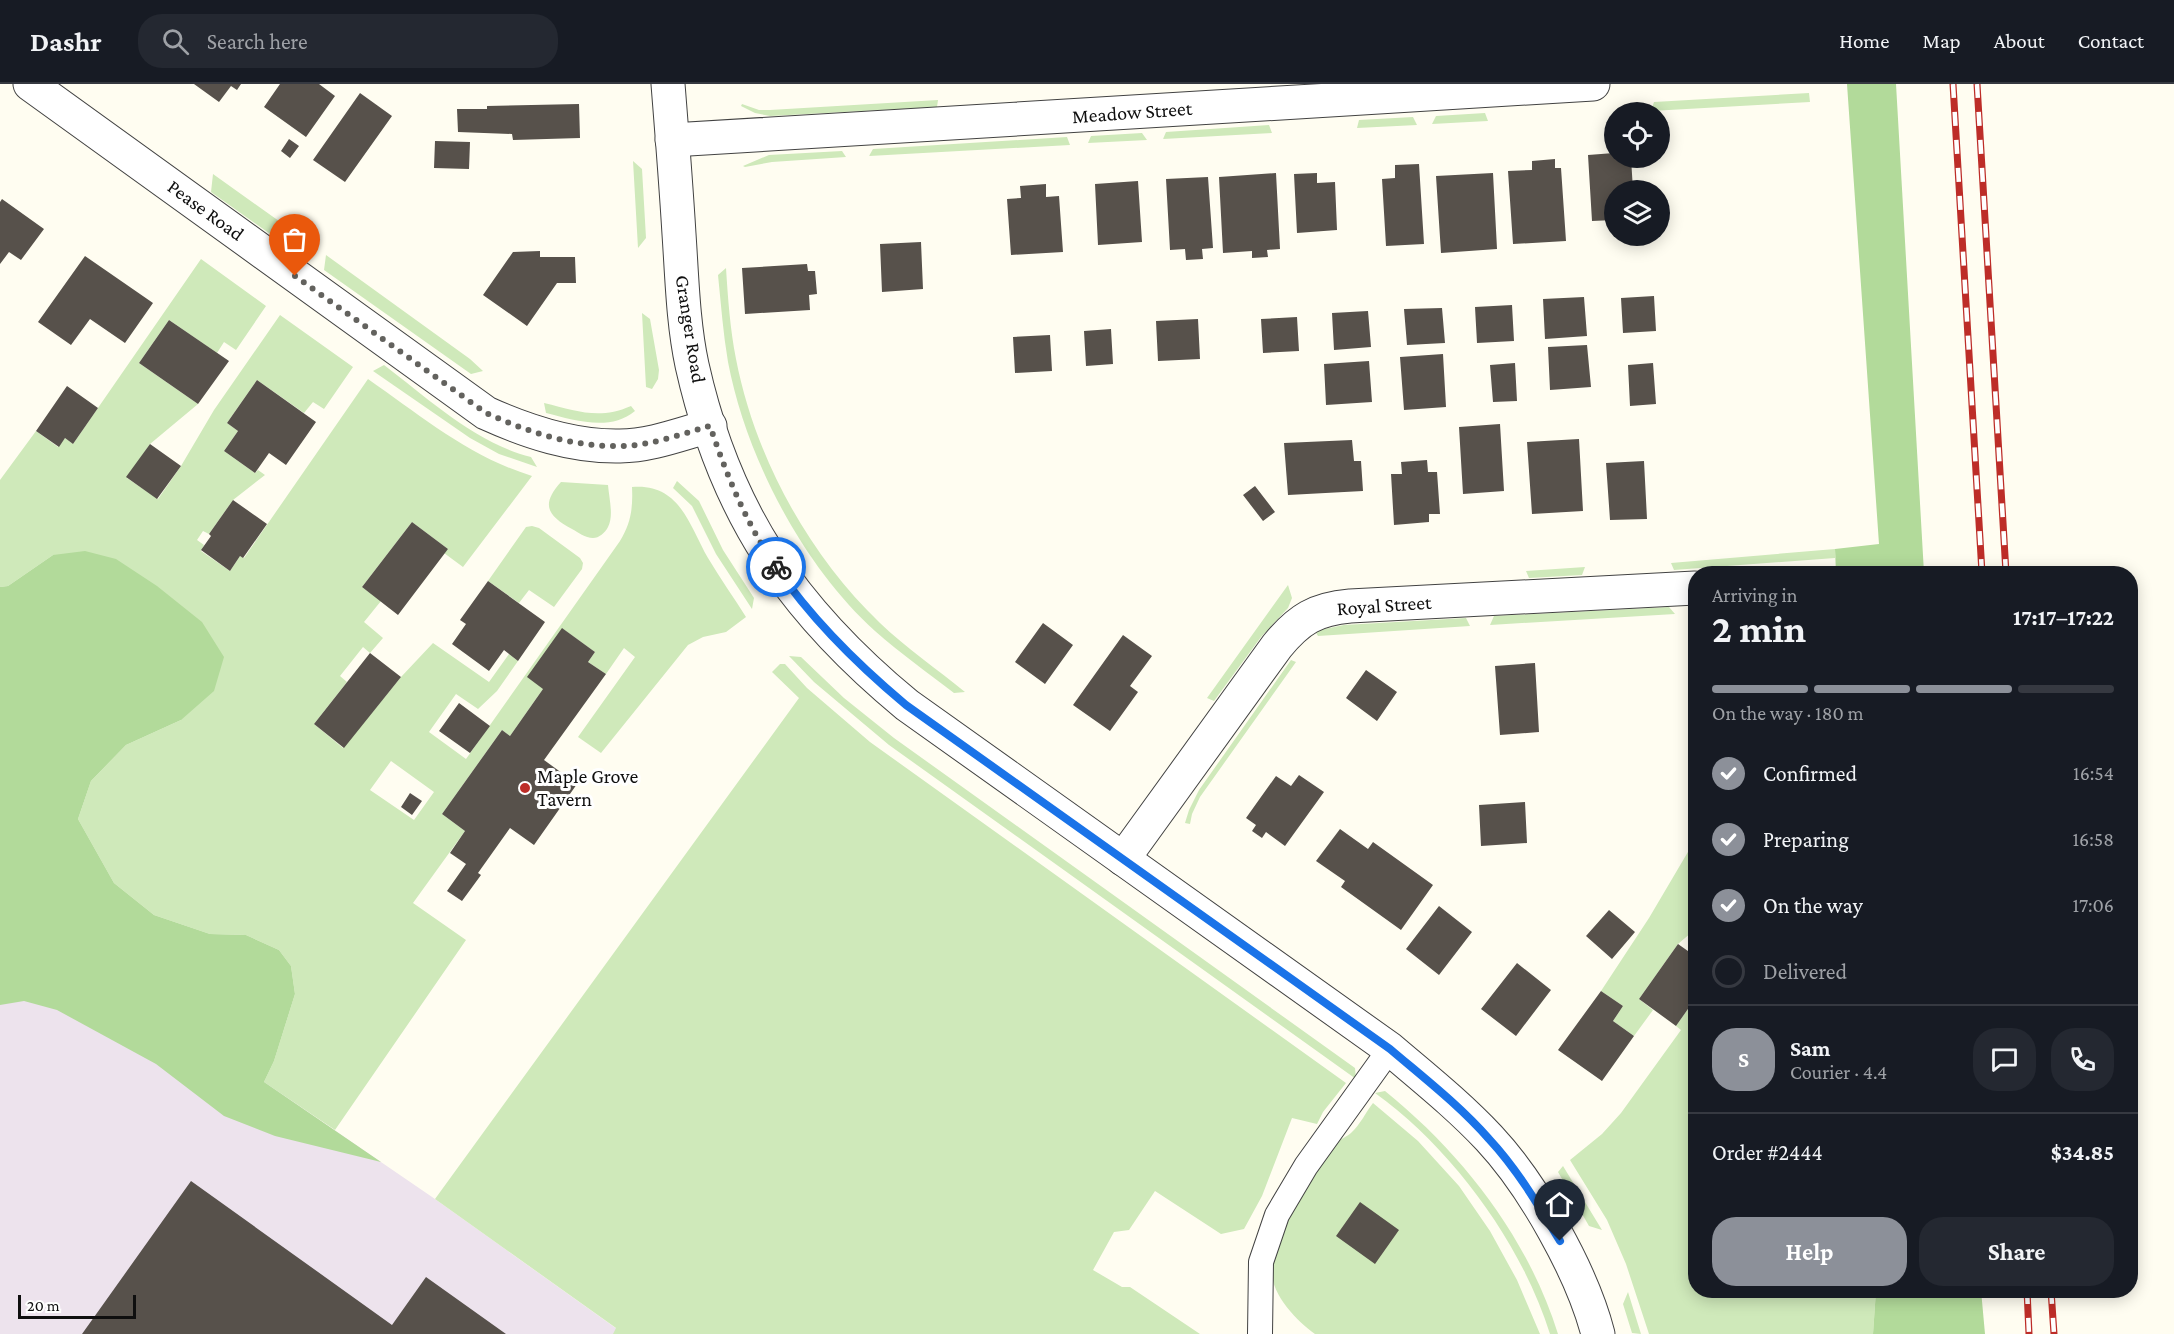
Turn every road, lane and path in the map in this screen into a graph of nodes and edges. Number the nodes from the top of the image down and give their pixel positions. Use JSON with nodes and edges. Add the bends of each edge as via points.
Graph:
{"nodes":[{"id":1,"x":30,"y":84,"type":"edge"},
{"id":2,"x":669,"y":84,"type":"edge"},
{"id":3,"x":1593,"y":84,"type":"edge"},
{"id":4,"x":672,"y":140,"type":"junction"},
{"id":5,"x":710,"y":426,"type":"junction"},
{"id":6,"x":1688,"y":588,"type":"edge"},
{"id":7,"x":1123,"y":859,"type":"junction"},
{"id":8,"x":1390,"y":1049,"type":"junction"},
{"id":9,"x":1260,"y":1334,"type":"edge"},
{"id":10,"x":1598,"y":1334,"type":"edge"}],
"edges":[{"from":1,"to":5,"type":"street","name":"Pease Road","via":[[486,413],[543,435],[587,445],[642,443]]},
{"from":2,"to":4,"type":"street","name":"Granger Road"},
{"from":3,"to":4,"type":"street","name":"Meadow Street"},
{"from":4,"to":5,"type":"street","name":"Granger Road","via":[[692,365]]},
{"from":5,"to":7,"type":"street","name":"Granger Road","via":[[728,479],[764,550],[829,634],[906,705]]},
{"from":6,"to":7,"type":"street","name":"Royal Street","via":[[1350,606],[1310,615],[1277,645]]},
{"from":7,"to":8,"type":"street","name":"Granger Road"},
{"from":8,"to":9,"type":"lane","via":[[1306,1166],[1277,1215],[1261,1262]]},
{"from":8,"to":10,"type":"street","name":"Granger Road","via":[[1464,1112],[1518,1175],[1560,1241]]}]}
